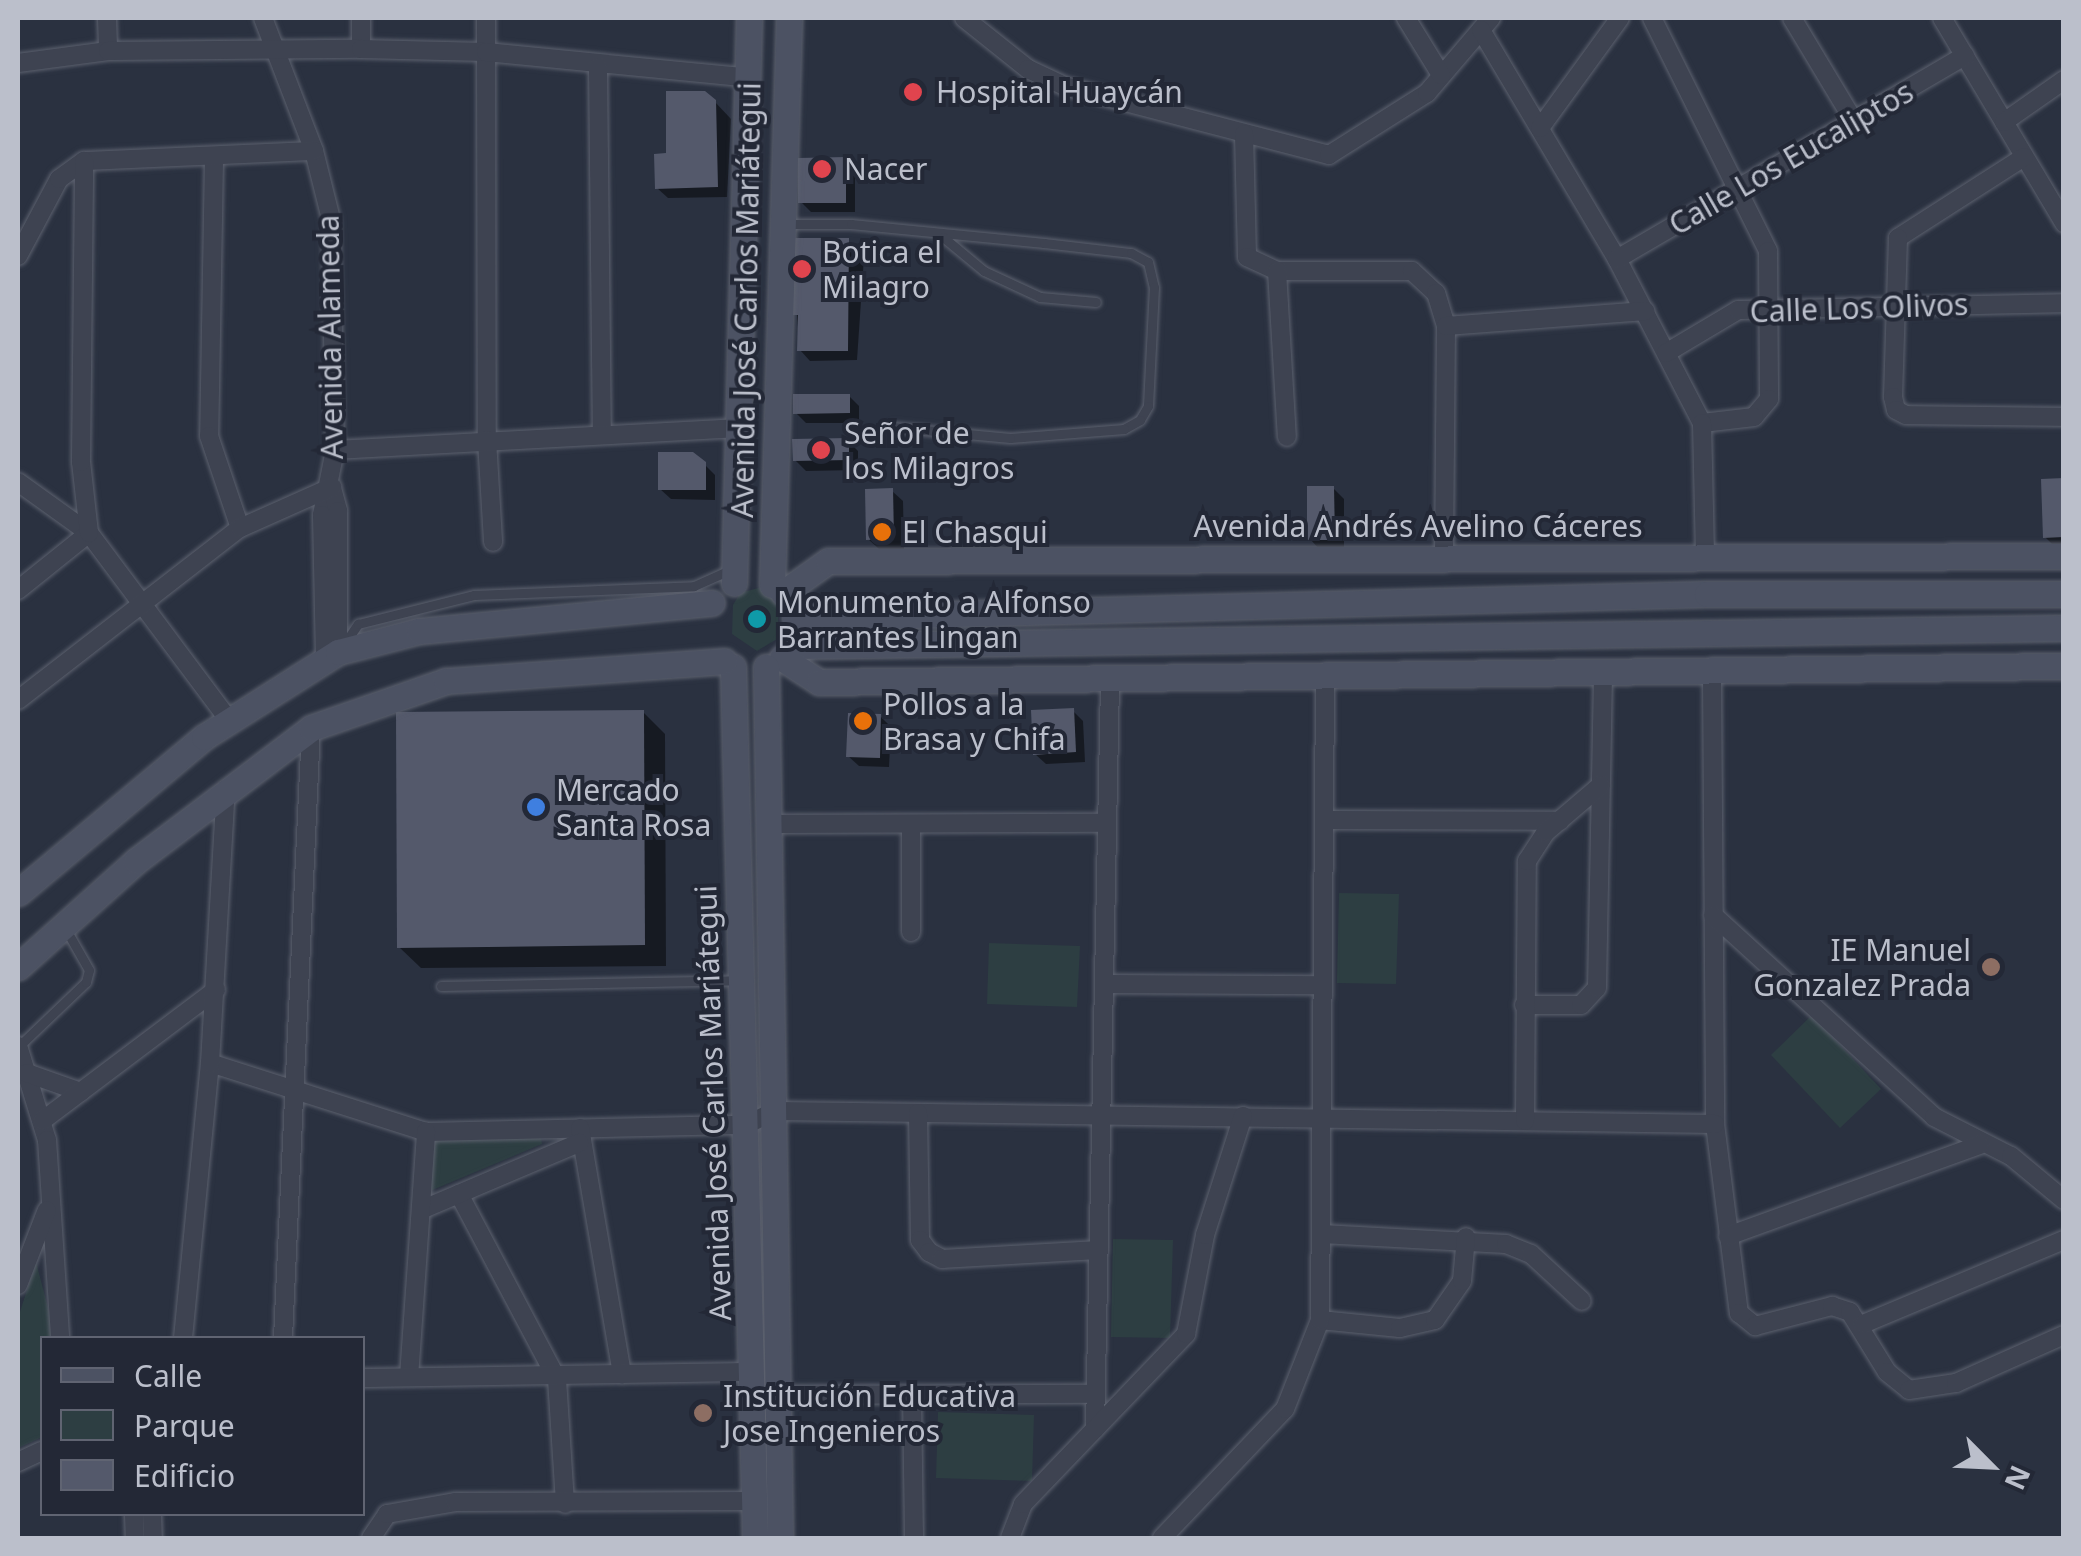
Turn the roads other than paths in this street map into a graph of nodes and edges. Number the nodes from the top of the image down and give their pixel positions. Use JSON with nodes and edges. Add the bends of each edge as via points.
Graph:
{"nodes":[{"id":1,"x":108,"y":18,"type":"edge"},
{"id":2,"x":264,"y":18,"type":"edge"},
{"id":3,"x":361,"y":18,"type":"edge"},
{"id":4,"x":486,"y":18,"type":"edge"},
{"id":5,"x":748,"y":18,"type":"edge"},
{"id":6,"x":788,"y":18,"type":"edge"},
{"id":7,"x":964,"y":18,"type":"edge"},
{"id":8,"x":1406,"y":18,"type":"edge"},
{"id":9,"x":1620,"y":18,"type":"edge"},
{"id":10,"x":1652,"y":18,"type":"edge"},
{"id":11,"x":1792,"y":18,"type":"edge"},
{"id":12,"x":1942,"y":18,"type":"edge"},
{"id":13,"x":1486,"y":24,"type":"edge"},
{"id":14,"x":274,"y":49,"type":"junction"},
{"id":15,"x":361,"y":50,"type":"junction"},
{"id":16,"x":108,"y":51,"type":"junction"},
{"id":17,"x":486,"y":52,"type":"junction"},
{"id":18,"x":1965,"y":56,"type":"junction"},
{"id":19,"x":18,"y":64,"type":"edge"},
{"id":20,"x":598,"y":67,"type":"junction"},
{"id":21,"x":1442,"y":75,"type":"junction"},
{"id":22,"x":742,"y":77,"type":"junction"},
{"id":23,"x":2064,"y":80,"type":"edge"},
{"id":24,"x":744,"y":120,"type":"junction"},
{"id":25,"x":782,"y":120,"type":"junction"},
{"id":26,"x":1854,"y":121,"type":"junction"},
{"id":27,"x":2004,"y":122,"type":"junction"},
{"id":28,"x":1540,"y":128,"type":"junction"},
{"id":29,"x":1244,"y":134,"type":"junction"},
{"id":30,"x":314,"y":152,"type":"junction"},
{"id":31,"x":2024,"y":157,"type":"junction"},
{"id":32,"x":214,"y":159,"type":"junction"},
{"id":33,"x":84,"y":161,"type":"junction"},
{"id":34,"x":1736,"y":190,"type":"junction"},
{"id":35,"x":2064,"y":223,"type":"edge"},
{"id":36,"x":778,"y":224,"type":"junction"},
{"id":37,"x":944,"y":237,"type":"junction"},
{"id":38,"x":18,"y":256,"type":"edge"},
{"id":39,"x":1617,"y":259,"type":"junction"},
{"id":40,"x":1277,"y":271,"type":"junction"},
{"id":41,"x":1096,"y":302,"type":"dead end"},
{"id":42,"x":2064,"y":302,"type":"edge"},
{"id":43,"x":1891,"y":307,"type":"junction"},
{"id":44,"x":1766,"y":308,"type":"junction"},
{"id":45,"x":1645,"y":310,"type":"junction"},
{"id":46,"x":1446,"y":326,"type":"junction"},
{"id":47,"x":1666,"y":353,"type":"junction"},
{"id":48,"x":2064,"y":418,"type":"edge"},
{"id":49,"x":1702,"y":422,"type":"junction"},
{"id":50,"x":893,"y":427,"type":"dead end"},
{"id":51,"x":736,"y":428,"type":"junction"},
{"id":52,"x":602,"y":434,"type":"junction"},
{"id":53,"x":1287,"y":437,"type":"dead end"},
{"id":54,"x":486,"y":440,"type":"junction"},
{"id":55,"x":336,"y":450,"type":"junction"},
{"id":56,"x":18,"y":482,"type":"edge"},
{"id":57,"x":332,"y":487,"type":"junction"},
{"id":58,"x":240,"y":528,"type":"junction"},
{"id":59,"x":89,"y":533,"type":"junction"},
{"id":60,"x":493,"y":542,"type":"dead end"},
{"id":61,"x":1705,"y":556,"type":"junction"},
{"id":62,"x":2064,"y":556,"type":"edge"},
{"id":63,"x":1444,"y":560,"type":"junction"},
{"id":64,"x":734,"y":575,"type":"junction"},
{"id":65,"x":777,"y":589,"type":"junction"},
{"id":66,"x":18,"y":590,"type":"edge"},
{"id":67,"x":2064,"y":594,"type":"edge"},
{"id":68,"x":141,"y":600,"type":"junction"},
{"id":69,"x":712,"y":602,"type":"junction"},
{"id":70,"x":795,"y":618,"type":"junction"},
{"id":71,"x":2064,"y":628,"type":"edge"},
{"id":72,"x":332,"y":657,"type":"junction"},
{"id":73,"x":779,"y":657,"type":"junction"},
{"id":74,"x":728,"y":664,"type":"junction"},
{"id":75,"x":2064,"y":666,"type":"edge"},
{"id":76,"x":1712,"y":674,"type":"junction"},
{"id":77,"x":1603,"y":677,"type":"junction"},
{"id":78,"x":1325,"y":680,"type":"junction"},
{"id":79,"x":1110,"y":684,"type":"junction"},
{"id":80,"x":18,"y":700,"type":"edge"},
{"id":81,"x":228,"y":720,"type":"junction"},
{"id":82,"x":311,"y":728,"type":"junction"},
{"id":83,"x":1601,"y":785,"type":"junction"},
{"id":84,"x":226,"y":789,"type":"junction"},
{"id":85,"x":1324,"y":820,"type":"junction"},
{"id":86,"x":1560,"y":821,"type":"junction"},
{"id":87,"x":1107,"y":823,"type":"junction"},
{"id":88,"x":770,"y":824,"type":"junction"},
{"id":89,"x":912,"y":824,"type":"junction"},
{"id":90,"x":18,"y":893,"type":"edge"},
{"id":91,"x":1712,"y":915,"type":"junction"},
{"id":92,"x":64,"y":926,"type":"junction"},
{"id":93,"x":911,"y":932,"type":"dead end"},
{"id":94,"x":18,"y":967,"type":"edge"},
{"id":95,"x":742,"y":980,"type":"junction"},
{"id":96,"x":1104,"y":984,"type":"junction"},
{"id":97,"x":442,"y":986,"type":"dead end"},
{"id":98,"x":1323,"y":986,"type":"junction"},
{"id":99,"x":216,"y":990,"type":"junction"},
{"id":100,"x":1524,"y":1004,"type":"junction"},
{"id":101,"x":18,"y":1046,"type":"edge"},
{"id":102,"x":210,"y":1063,"type":"junction"},
{"id":103,"x":26,"y":1074,"type":"junction"},
{"id":104,"x":298,"y":1090,"type":"junction"},
{"id":105,"x":81,"y":1092,"type":"junction"},
{"id":106,"x":775,"y":1111,"type":"junction"},
{"id":107,"x":918,"y":1113,"type":"junction"},
{"id":108,"x":1101,"y":1115,"type":"junction"},
{"id":109,"x":1244,"y":1116,"type":"junction"},
{"id":110,"x":1323,"y":1118,"type":"junction"},
{"id":111,"x":42,"y":1121,"type":"junction"},
{"id":112,"x":1525,"y":1121,"type":"junction"},
{"id":113,"x":1715,"y":1124,"type":"junction"},
{"id":114,"x":746,"y":1125,"type":"junction"},
{"id":115,"x":426,"y":1132,"type":"junction"},
{"id":116,"x":580,"y":1136,"type":"junction"},
{"id":117,"x":1980,"y":1145,"type":"junction"},
{"id":118,"x":459,"y":1194,"type":"junction"},
{"id":119,"x":51,"y":1200,"type":"junction"},
{"id":120,"x":2064,"y":1200,"type":"edge"},
{"id":121,"x":421,"y":1210,"type":"junction"},
{"id":122,"x":1322,"y":1234,"type":"junction"},
{"id":123,"x":1728,"y":1236,"type":"junction"},
{"id":124,"x":1466,"y":1237,"type":"junction"},
{"id":125,"x":2064,"y":1240,"type":"edge"},
{"id":126,"x":1098,"y":1250,"type":"junction"},
{"id":127,"x":18,"y":1286,"type":"edge"},
{"id":128,"x":1582,"y":1301,"type":"dead end"},
{"id":129,"x":1320,"y":1320,"type":"junction"},
{"id":130,"x":1863,"y":1324,"type":"junction"},
{"id":131,"x":2064,"y":1335,"type":"edge"},
{"id":132,"x":60,"y":1336,"type":"edge"},
{"id":133,"x":183,"y":1336,"type":"edge"},
{"id":134,"x":283,"y":1336,"type":"edge"},
{"id":135,"x":753,"y":1372,"type":"junction"},
{"id":136,"x":622,"y":1374,"type":"junction"},
{"id":137,"x":410,"y":1377,"type":"junction"},
{"id":138,"x":365,"y":1378,"type":"edge"},
{"id":139,"x":557,"y":1379,"type":"junction"},
{"id":140,"x":1095,"y":1394,"type":"junction"},
{"id":141,"x":779,"y":1395,"type":"junction"},
{"id":142,"x":912,"y":1395,"type":"junction"},
{"id":143,"x":1094,"y":1429,"type":"junction"},
{"id":144,"x":755,"y":1501,"type":"junction"},
{"id":145,"x":565,"y":1504,"type":"junction"},
{"id":146,"x":370,"y":1538,"type":"edge"},
{"id":147,"x":755,"y":1538,"type":"edge"},
{"id":148,"x":780,"y":1538,"type":"edge"},
{"id":149,"x":914,"y":1538,"type":"edge"},
{"id":150,"x":1010,"y":1538,"type":"edge"},
{"id":151,"x":1162,"y":1538,"type":"edge"}],
"edges":[{"from":1,"to":16,"type":"street"},
{"from":2,"to":14,"type":"street","name":"Avenida Alameda"},
{"from":3,"to":15,"type":"street"},
{"from":4,"to":17,"type":"street"},
{"from":5,"to":22,"type":"street","name":"Avenida José Carlos Mariátegui"},
{"from":6,"to":25,"type":"street","name":"Avenida José Carlos Mariátegui"},
{"from":7,"to":29,"type":"street","via":[[1028,69],[1064,86]]},
{"from":8,"to":21,"type":"street"},
{"from":9,"to":28,"type":"street"},
{"from":10,"to":34,"type":"street"},
{"from":11,"to":26,"type":"street"},
{"from":12,"to":18,"type":"street"},
{"from":13,"to":21,"type":"street"},
{"from":13,"to":28,"type":"street"},
{"from":14,"to":15,"type":"street"},
{"from":14,"to":16,"type":"street"},
{"from":14,"to":30,"type":"street","name":"Avenida Alameda"},
{"from":15,"to":17,"type":"street"},
{"from":16,"to":19,"type":"street"},
{"from":17,"to":20,"type":"street"},
{"from":17,"to":54,"type":"street"},
{"from":18,"to":26,"type":"street","name":"Calle Los Eucaliptos"},
{"from":18,"to":27,"type":"street"},
{"from":20,"to":22,"type":"street"},
{"from":20,"to":52,"type":"street"},
{"from":21,"to":29,"type":"street","via":[[1427,94],[1329,155]]},
{"from":22,"to":24,"type":"street","name":"Avenida José Carlos Mariátegui"},
{"from":23,"to":27,"type":"street"},
{"from":24,"to":25,"type":"street"},
{"from":24,"to":51,"type":"street","name":"Avenida José Carlos Mariátegui"},
{"from":25,"to":36,"type":"street","name":"Avenida José Carlos Mariátegui"},
{"from":26,"to":34,"type":"street","name":"Calle Los Eucaliptos"},
{"from":27,"to":31,"type":"street"},
{"from":28,"to":39,"type":"street"},
{"from":29,"to":40,"type":"street","via":[[1242,244],[1247,257]]},
{"from":30,"to":32,"type":"street"},
{"from":30,"to":55,"type":"street","name":"Avenida Alameda","via":[[331,218]]},
{"from":31,"to":35,"type":"street"},
{"from":31,"to":43,"type":"street","via":[[1898,238]]},
{"from":32,"to":33,"type":"street"},
{"from":32,"to":58,"type":"street","via":[[209,436]]},
{"from":33,"to":38,"type":"street","via":[[59,179]]},
{"from":33,"to":59,"type":"street","via":[[81,462]]},
{"from":34,"to":39,"type":"street","name":"Calle Los Eucaliptos"},
{"from":34,"to":44,"type":"street","via":[[1768,252]]},
{"from":36,"to":37,"type":"lane","via":[[851,224]]},
{"from":36,"to":65,"type":"street","name":"Avenida José Carlos Mariátegui"},
{"from":37,"to":41,"type":"lane","via":[[984,271],[1040,297]]},
{"from":37,"to":50,"type":"lane","via":[[1096,248],[1148,262],[1154,287],[1148,406],[1124,429],[1010,438]]},
{"from":39,"to":45,"type":"street"},
{"from":40,"to":46,"type":"street","via":[[1412,271],[1436,294]]},
{"from":40,"to":53,"type":"street"},
{"from":42,"to":43,"type":"street","name":"Calle Los Olivos"},
{"from":43,"to":44,"type":"street","name":"Calle Los Olivos"},
{"from":43,"to":48,"type":"street","via":[[1896,410]]},
{"from":44,"to":47,"type":"street","name":"Calle Los Olivos","via":[[1738,310]]},
{"from":44,"to":49,"type":"street","via":[[1769,399],[1754,417]]},
{"from":45,"to":46,"type":"street"},
{"from":45,"to":47,"type":"street"},
{"from":46,"to":63,"type":"street"},
{"from":47,"to":49,"type":"street"},
{"from":49,"to":61,"type":"street"},
{"from":51,"to":52,"type":"street"},
{"from":51,"to":64,"type":"street","name":"Avenida José Carlos Mariátegui"},
{"from":52,"to":54,"type":"street"},
{"from":54,"to":55,"type":"street"},
{"from":54,"to":60,"type":"street"},
{"from":55,"to":57,"type":"street","name":"Avenida Alameda"},
{"from":56,"to":59,"type":"street"},
{"from":57,"to":58,"type":"street"},
{"from":57,"to":72,"type":"street","name":"Avenida Alameda","via":[[338,511]]},
{"from":58,"to":68,"type":"street"},
{"from":59,"to":66,"type":"street"},
{"from":59,"to":68,"type":"street"},
{"from":61,"to":62,"type":"street","name":"Avenida Andrés Avelino Cáceres"},
{"from":61,"to":63,"type":"street","name":"Avenida Andrés Avelino Cáceres"},
{"from":63,"to":65,"type":"street","name":"Avenida Andrés Avelino Cáceres","via":[[828,561]]},
{"from":64,"to":65,"type":"street"},
{"from":64,"to":69,"type":"street"},
{"from":64,"to":72,"type":"lane","via":[[694,586],[474,594],[358,624]]},
{"from":65,"to":70,"type":"street"},
{"from":67,"to":70,"type":"street","via":[[1688,594]]},
{"from":68,"to":80,"type":"street"},
{"from":68,"to":81,"type":"street"},
{"from":69,"to":72,"type":"street","via":[[419,630]]},
{"from":69,"to":74,"type":"street","via":[[706,629]]},
{"from":70,"to":73,"type":"street"},
{"from":71,"to":73,"type":"street"},
{"from":72,"to":81,"type":"street"},
{"from":73,"to":74,"type":"street"},
{"from":73,"to":79,"type":"street","via":[[819,682]]},
{"from":73,"to":88,"type":"street","name":"Avenida José Carlos Mariátegui"},
{"from":74,"to":82,"type":"street","via":[[446,681]]},
{"from":74,"to":95,"type":"street","name":"Avenida José Carlos Mariátegui"},
{"from":75,"to":76,"type":"street"},
{"from":76,"to":77,"type":"street"},
{"from":76,"to":91,"type":"street"},
{"from":77,"to":78,"type":"street"},
{"from":77,"to":83,"type":"street"},
{"from":78,"to":79,"type":"street"},
{"from":78,"to":85,"type":"street"},
{"from":79,"to":87,"type":"street"},
{"from":81,"to":90,"type":"street"},
{"from":82,"to":84,"type":"street"},
{"from":82,"to":104,"type":"street"},
{"from":83,"to":86,"type":"street"},
{"from":83,"to":100,"type":"street","via":[[1598,988],[1580,1004]]},
{"from":84,"to":92,"type":"street"},
{"from":84,"to":99,"type":"street"},
{"from":85,"to":86,"type":"street"},
{"from":85,"to":98,"type":"street"},
{"from":86,"to":100,"type":"street","via":[[1527,860]]},
{"from":87,"to":89,"type":"street"},
{"from":87,"to":96,"type":"street"},
{"from":88,"to":89,"type":"street"},
{"from":88,"to":106,"type":"street","name":"Avenida José Carlos Mariátegui"},
{"from":89,"to":93,"type":"street"},
{"from":91,"to":113,"type":"street"},
{"from":91,"to":117,"type":"street","via":[[1934,1118]]},
{"from":92,"to":94,"type":"street"},
{"from":92,"to":101,"type":"lane","via":[[90,970],[86,982]]},
{"from":95,"to":97,"type":"lane"},
{"from":95,"to":114,"type":"street","name":"Avenida José Carlos Mariátegui"},
{"from":96,"to":98,"type":"street"},
{"from":96,"to":108,"type":"street"},
{"from":98,"to":110,"type":"street"},
{"from":99,"to":102,"type":"street"},
{"from":99,"to":105,"type":"street"},
{"from":100,"to":112,"type":"street"},
{"from":101,"to":103,"type":"street"},
{"from":102,"to":104,"type":"street"},
{"from":102,"to":133,"type":"street"},
{"from":103,"to":105,"type":"street"},
{"from":103,"to":111,"type":"street"},
{"from":104,"to":115,"type":"street"},
{"from":104,"to":134,"type":"street"},
{"from":105,"to":111,"type":"street"},
{"from":106,"to":107,"type":"street"},
{"from":106,"to":114,"type":"street"},
{"from":106,"to":141,"type":"street","name":"Avenida José Carlos Mariátegui"},
{"from":107,"to":108,"type":"street"},
{"from":107,"to":126,"type":"street","via":[[920,1240],[929,1252],[942,1259]]},
{"from":108,"to":109,"type":"street"},
{"from":108,"to":126,"type":"street"},
{"from":109,"to":110,"type":"street"},
{"from":109,"to":143,"type":"street","via":[[1205,1235],[1186,1334]]},
{"from":110,"to":112,"type":"street"},
{"from":110,"to":122,"type":"street"},
{"from":111,"to":119,"type":"street"},
{"from":112,"to":113,"type":"street"},
{"from":113,"to":123,"type":"street"},
{"from":114,"to":116,"type":"street"},
{"from":114,"to":135,"type":"street","name":"Avenida José Carlos Mariátegui"},
{"from":115,"to":116,"type":"street"},
{"from":115,"to":121,"type":"street"},
{"from":116,"to":118,"type":"street"},
{"from":116,"to":136,"type":"street"},
{"from":117,"to":120,"type":"street","via":[[2012,1156]]},
{"from":117,"to":123,"type":"street"},
{"from":118,"to":121,"type":"street"},
{"from":118,"to":139,"type":"street"},
{"from":119,"to":127,"type":"street"},
{"from":119,"to":132,"type":"street"},
{"from":121,"to":137,"type":"street"},
{"from":122,"to":124,"type":"street"},
{"from":122,"to":129,"type":"street"},
{"from":123,"to":130,"type":"street","via":[[1745,1323],[1832,1306]]},
{"from":124,"to":128,"type":"street","via":[[1531,1254]]},
{"from":124,"to":129,"type":"street","via":[[1462,1281],[1435,1320],[1400,1328]]},
{"from":125,"to":130,"type":"street"},
{"from":126,"to":140,"type":"street"},
{"from":129,"to":151,"type":"street","via":[[1285,1409]]},
{"from":130,"to":131,"type":"street","via":[[1887,1372],[1909,1390],[1956,1383]]},
{"from":135,"to":136,"type":"street"},
{"from":135,"to":144,"type":"street","name":"Avenida José Carlos Mariátegui"},
{"from":136,"to":139,"type":"street"},
{"from":137,"to":138,"type":"street"},
{"from":137,"to":139,"type":"street"},
{"from":139,"to":145,"type":"street"},
{"from":140,"to":142,"type":"street"},
{"from":140,"to":143,"type":"street"},
{"from":141,"to":142,"type":"street"},
{"from":141,"to":148,"type":"street","name":"Avenida José Carlos Mariátegui"},
{"from":142,"to":149,"type":"street"},
{"from":143,"to":150,"type":"street","via":[[1023,1504]]},
{"from":144,"to":145,"type":"street"},
{"from":144,"to":147,"type":"street","name":"Avenida José Carlos Mariátegui"},
{"from":145,"to":146,"type":"street","via":[[454,1502],[387,1514]]}]}
